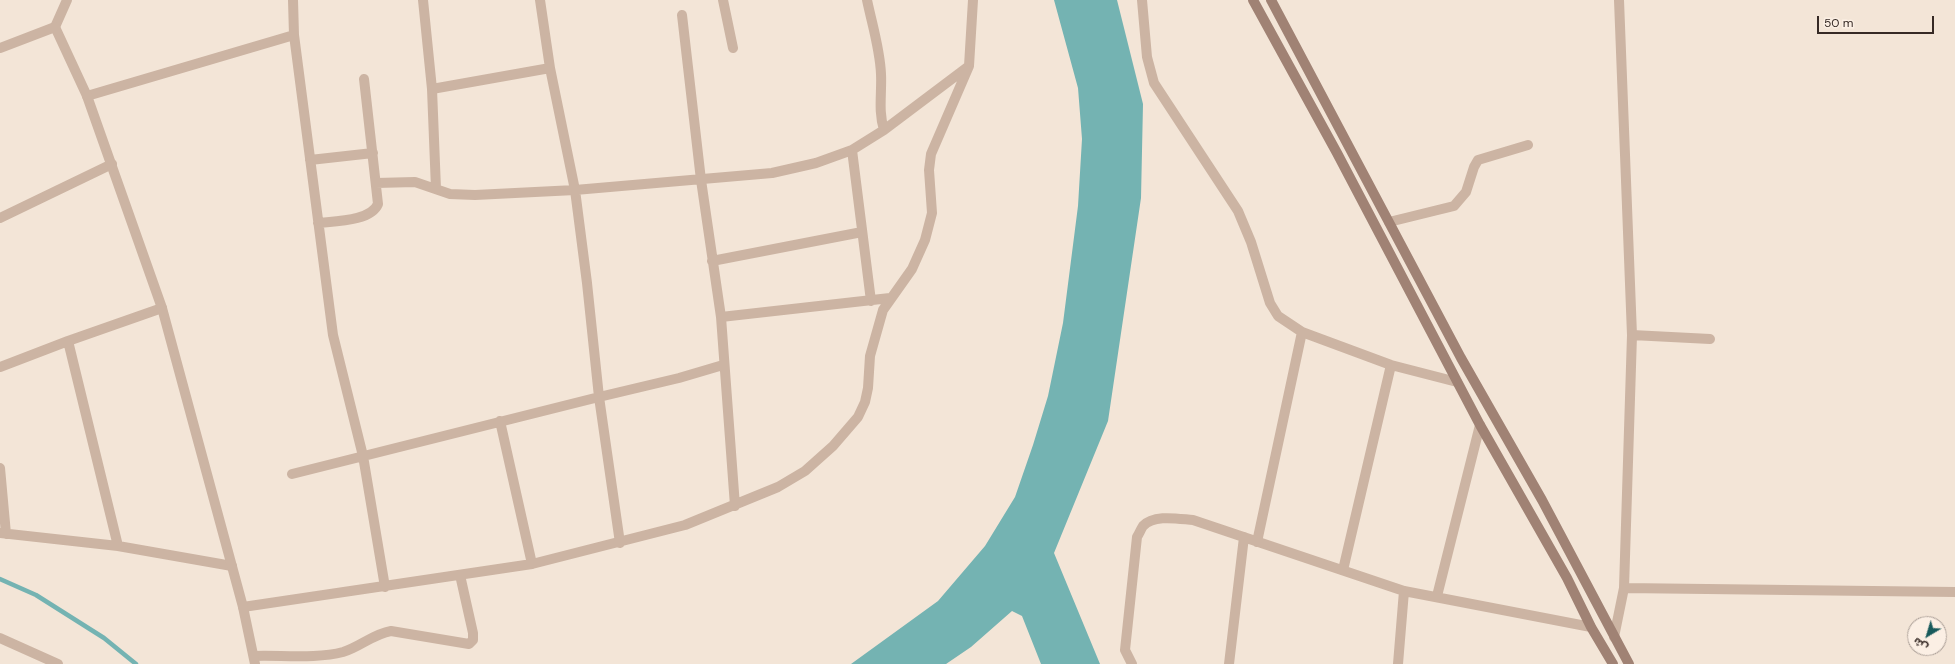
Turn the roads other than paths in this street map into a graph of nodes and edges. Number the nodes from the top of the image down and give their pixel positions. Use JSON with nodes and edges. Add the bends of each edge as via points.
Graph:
{"nodes":[{"id":1,"x":67,"y":0,"type":"edge"},
{"id":2,"x":293,"y":0,"type":"edge"},
{"id":3,"x":423,"y":0,"type":"edge"},
{"id":4,"x":540,"y":0,"type":"edge"},
{"id":5,"x":723,"y":0,"type":"edge"},
{"id":6,"x":867,"y":0,"type":"edge"},
{"id":7,"x":973,"y":0,"type":"edge"},
{"id":8,"x":1142,"y":0,"type":"edge"},
{"id":9,"x":1253,"y":0,"type":"edge"},
{"id":10,"x":1271,"y":0,"type":"edge"},
{"id":11,"x":1619,"y":0,"type":"edge"},
{"id":12,"x":682,"y":15,"type":"dead end"},
{"id":13,"x":55,"y":27,"type":"junction"},
{"id":14,"x":294,"y":35,"type":"junction"},
{"id":15,"x":0,"y":48,"type":"edge"},
{"id":16,"x":733,"y":48,"type":"dead end"},
{"id":17,"x":969,"y":66,"type":"junction"},
{"id":18,"x":550,"y":68,"type":"junction"},
{"id":19,"x":364,"y":79,"type":"dead end"},
{"id":20,"x":432,"y":89,"type":"junction"},
{"id":21,"x":87,"y":96,"type":"junction"},
{"id":22,"x":884,"y":130,"type":"junction"},
{"id":23,"x":1528,"y":145,"type":"dead end"},
{"id":24,"x":852,"y":150,"type":"junction"},
{"id":25,"x":373,"y":153,"type":"junction"},
{"id":26,"x":310,"y":160,"type":"junction"},
{"id":27,"x":112,"y":164,"type":"junction"},
{"id":28,"x":701,"y":180,"type":"junction"},
{"id":29,"x":376,"y":183,"type":"junction"},
{"id":30,"x":436,"y":189,"type":"junction"},
{"id":31,"x":575,"y":190,"type":"junction"},
{"id":32,"x":0,"y":218,"type":"edge"},
{"id":33,"x":1389,"y":222,"type":"junction"},
{"id":34,"x":318,"y":223,"type":"junction"},
{"id":35,"x":862,"y":232,"type":"junction"},
{"id":36,"x":712,"y":261,"type":"junction"},
{"id":37,"x":890,"y":298,"type":"junction"},
{"id":38,"x":871,"y":301,"type":"junction"},
{"id":39,"x":162,"y":308,"type":"junction"},
{"id":40,"x":721,"y":317,"type":"junction"},
{"id":41,"x":1302,"y":332,"type":"junction"},
{"id":42,"x":1632,"y":335,"type":"junction"},
{"id":43,"x":1710,"y":339,"type":"dead end"},
{"id":44,"x":68,"y":341,"type":"junction"},
{"id":45,"x":723,"y":365,"type":"junction"},
{"id":46,"x":1391,"y":365,"type":"junction"},
{"id":47,"x":0,"y":367,"type":"edge"},
{"id":48,"x":1457,"y":382,"type":"junction"},
{"id":49,"x":599,"y":397,"type":"junction"},
{"id":50,"x":500,"y":421,"type":"junction"},
{"id":51,"x":1480,"y":425,"type":"junction"},
{"id":52,"x":363,"y":456,"type":"junction"},
{"id":53,"x":0,"y":468,"type":"edge"},
{"id":54,"x":292,"y":474,"type":"dead end"},
{"id":55,"x":735,"y":506,"type":"junction"},
{"id":56,"x":3,"y":533,"type":"edge"},
{"id":57,"x":1244,"y":537,"type":"junction"},
{"id":58,"x":1257,"y":542,"type":"junction"},
{"id":59,"x":620,"y":543,"type":"junction"},
{"id":60,"x":118,"y":546,"type":"junction"},
{"id":61,"x":532,"y":564,"type":"junction"},
{"id":62,"x":232,"y":566,"type":"junction"},
{"id":63,"x":1343,"y":570,"type":"junction"},
{"id":64,"x":460,"y":575,"type":"junction"},
{"id":65,"x":385,"y":587,"type":"junction"},
{"id":66,"x":1624,"y":588,"type":"junction"},
{"id":67,"x":1404,"y":591,"type":"junction"},
{"id":68,"x":1955,"y":592,"type":"edge"},
{"id":69,"x":1437,"y":596,"type":"junction"},
{"id":70,"x":243,"y":607,"type":"junction"},
{"id":71,"x":1591,"y":626,"type":"junction"},
{"id":72,"x":1614,"y":637,"type":"junction"},
{"id":73,"x":0,"y":638,"type":"edge"},
{"id":74,"x":254,"y":660,"type":"edge"},
{"id":75,"x":58,"y":664,"type":"edge"},
{"id":76,"x":1132,"y":664,"type":"edge"},
{"id":77,"x":1229,"y":664,"type":"edge"},
{"id":78,"x":1398,"y":664,"type":"edge"},
{"id":79,"x":1612,"y":664,"type":"edge"},
{"id":80,"x":1629,"y":664,"type":"edge"}],
"edges":[{"from":1,"to":13,"type":"street"},
{"from":2,"to":14,"type":"street"},
{"from":3,"to":20,"type":"street"},
{"from":4,"to":18,"type":"street"},
{"from":5,"to":16,"type":"street"},
{"from":6,"to":22,"type":"street","via":[[879,54],[879,98]]},
{"from":7,"to":17,"type":"street"},
{"from":8,"to":41,"type":"street","via":[[1147,57],[1154,83],[1238,211],[1251,242],[1270,303],[1278,316]]},
{"from":9,"to":48,"type":"main road","via":[[1337,153]]},
{"from":10,"to":33,"type":"main road"},
{"from":11,"to":42,"type":"street"},
{"from":12,"to":28,"type":"street"},
{"from":13,"to":15,"type":"street"},
{"from":13,"to":21,"type":"street"},
{"from":14,"to":21,"type":"street"},
{"from":14,"to":26,"type":"street"},
{"from":17,"to":22,"type":"street"},
{"from":17,"to":37,"type":"street","via":[[931,154],[929,170],[932,213],[925,240],[912,269]]},
{"from":18,"to":20,"type":"street"},
{"from":18,"to":31,"type":"street"},
{"from":19,"to":25,"type":"street"},
{"from":20,"to":30,"type":"street"},
{"from":21,"to":27,"type":"street"},
{"from":22,"to":24,"type":"street"},
{"from":23,"to":33,"type":"street","via":[[1478,160],[1466,192],[1454,206]]},
{"from":24,"to":28,"type":"street","via":[[816,163],[772,173]]},
{"from":24,"to":35,"type":"street"},
{"from":25,"to":26,"type":"street"},
{"from":25,"to":29,"type":"street"},
{"from":26,"to":34,"type":"street"},
{"from":27,"to":32,"type":"street"},
{"from":27,"to":39,"type":"street"},
{"from":28,"to":31,"type":"street"},
{"from":28,"to":36,"type":"street"},
{"from":29,"to":30,"type":"street","via":[[415,182]]},
{"from":29,"to":34,"type":"street","via":[[376,210],[366,216]]},
{"from":30,"to":31,"type":"street","via":[[450,194],[475,195]]},
{"from":31,"to":49,"type":"street"},
{"from":33,"to":72,"type":"main road","via":[[1461,358],[1542,500]]},
{"from":34,"to":52,"type":"street","via":[[333,335]]},
{"from":35,"to":36,"type":"street"},
{"from":35,"to":38,"type":"street"},
{"from":36,"to":40,"type":"street"},
{"from":37,"to":38,"type":"street"},
{"from":37,"to":55,"type":"street","via":[[877,328],[870,356],[868,388],[858,417],[833,446],[805,471],[778,487]]},
{"from":38,"to":40,"type":"street"},
{"from":39,"to":44,"type":"street"},
{"from":39,"to":62,"type":"street"},
{"from":40,"to":45,"type":"street"},
{"from":41,"to":46,"type":"street"},
{"from":41,"to":58,"type":"street"},
{"from":42,"to":43,"type":"street"},
{"from":42,"to":66,"type":"street"},
{"from":44,"to":47,"type":"street"},
{"from":44,"to":60,"type":"street"},
{"from":45,"to":49,"type":"street"},
{"from":45,"to":55,"type":"street"},
{"from":46,"to":48,"type":"street"},
{"from":46,"to":63,"type":"street"},
{"from":48,"to":51,"type":"main road"},
{"from":49,"to":50,"type":"street"},
{"from":49,"to":59,"type":"street"},
{"from":50,"to":52,"type":"street"},
{"from":50,"to":61,"type":"street"},
{"from":51,"to":69,"type":"street"},
{"from":51,"to":71,"type":"main road","via":[[1567,578]]},
{"from":52,"to":54,"type":"street"},
{"from":52,"to":65,"type":"street"},
{"from":53,"to":56,"type":"street"},
{"from":55,"to":59,"type":"street","via":[[685,525]]},
{"from":56,"to":60,"type":"street"},
{"from":57,"to":58,"type":"street"},
{"from":57,"to":76,"type":"street","via":[[1193,520],[1152,520],[1143,526],[1137,537],[1125,650]]},
{"from":57,"to":77,"type":"street"},
{"from":58,"to":63,"type":"street"},
{"from":59,"to":61,"type":"street"},
{"from":60,"to":62,"type":"street"},
{"from":61,"to":64,"type":"street"},
{"from":62,"to":70,"type":"street"},
{"from":63,"to":67,"type":"street"},
{"from":64,"to":65,"type":"street"},
{"from":64,"to":74,"type":"street","via":[[473,633],[470,644],[391,631],[379,634],[344,652]]},
{"from":65,"to":70,"type":"street"},
{"from":66,"to":68,"type":"street"},
{"from":66,"to":72,"type":"street"},
{"from":67,"to":69,"type":"street"},
{"from":67,"to":78,"type":"street"},
{"from":69,"to":71,"type":"street"},
{"from":70,"to":74,"type":"street"},
{"from":71,"to":79,"type":"main road"},
{"from":72,"to":80,"type":"main road"},
{"from":73,"to":75,"type":"street"}]}
